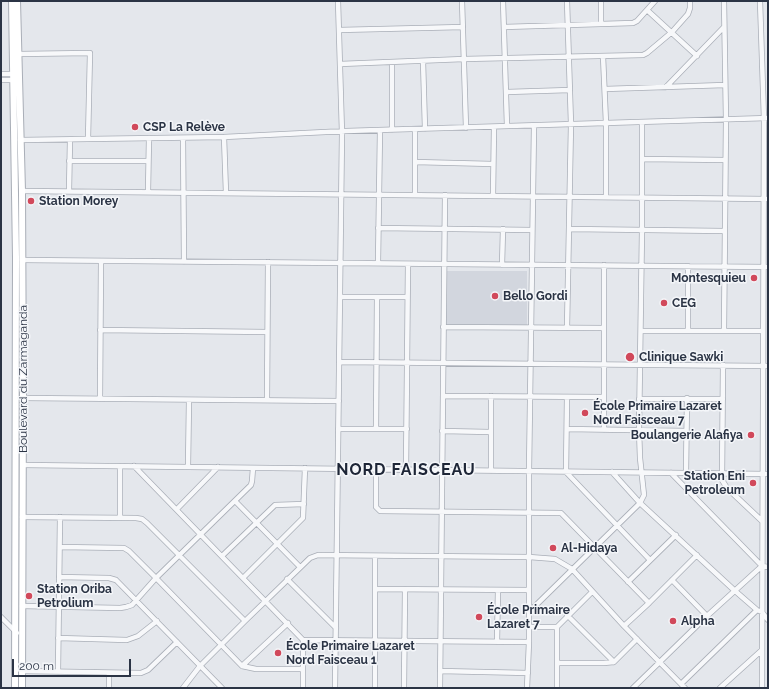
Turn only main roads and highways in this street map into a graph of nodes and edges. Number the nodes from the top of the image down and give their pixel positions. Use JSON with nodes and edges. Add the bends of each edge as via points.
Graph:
{"nodes":[{"id":1,"x":12,"y":1,"type":"edge"},
{"id":2,"x":18,"y":1,"type":"edge"},
{"id":3,"x":17,"y":76,"type":"junction"},
{"id":4,"x":15,"y":688,"type":"edge"},
{"id":5,"x":22,"y":688,"type":"edge"}],
"edges":[{"from":1,"to":3,"type":"main road"},
{"from":2,"to":3,"type":"main road"},
{"from":3,"to":4,"type":"main road","name":"Boulevard du Zarmaganda"},
{"from":3,"to":5,"type":"main road","name":"Boulevard du Zarmaganda","via":[[22,191]]}]}
